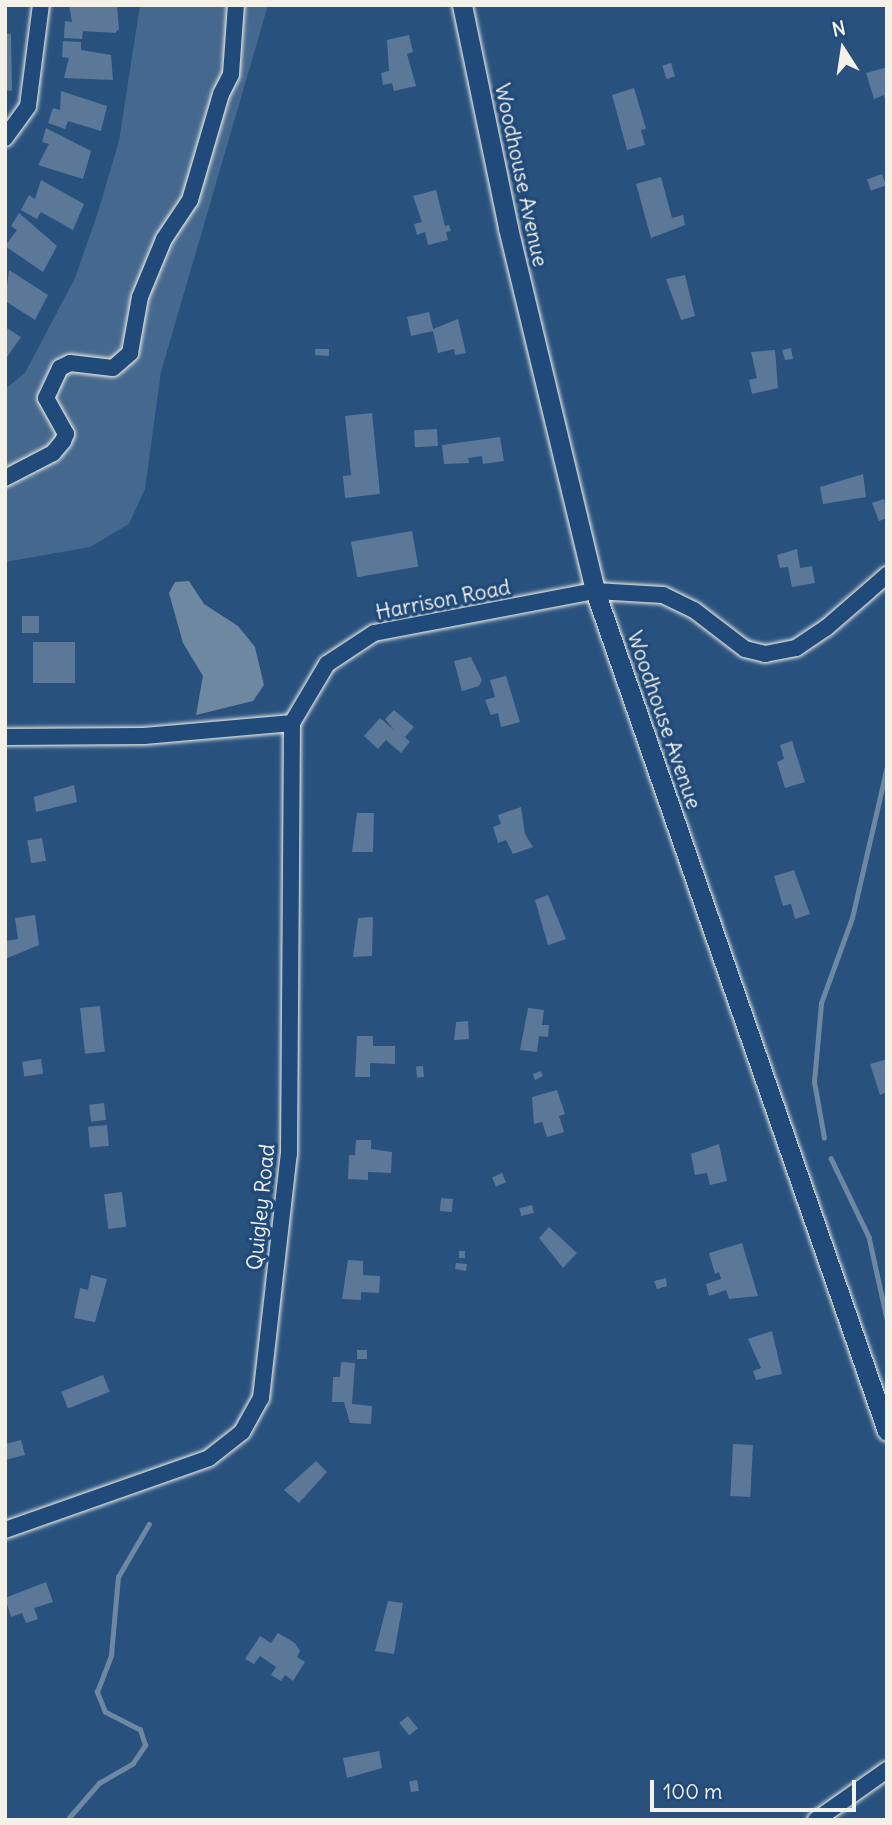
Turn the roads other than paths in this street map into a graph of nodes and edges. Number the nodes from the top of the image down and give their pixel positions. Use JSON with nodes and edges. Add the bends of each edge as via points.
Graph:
{"nodes":[{"id":1,"x":41,"y":5,"type":"edge"},
{"id":2,"x":236,"y":5,"type":"edge"},
{"id":3,"x":462,"y":5,"type":"edge"},
{"id":4,"x":5,"y":138,"type":"edge"},
{"id":5,"x":7,"y":478,"type":"edge"},
{"id":6,"x":887,"y":575,"type":"edge"},
{"id":7,"x":594,"y":591,"type":"junction"},
{"id":8,"x":292,"y":723,"type":"junction"},
{"id":9,"x":5,"y":737,"type":"edge"},
{"id":10,"x":887,"y":1431,"type":"edge"},
{"id":11,"x":5,"y":1530,"type":"edge"},
{"id":12,"x":887,"y":1770,"type":"edge"},
{"id":13,"x":816,"y":1820,"type":"edge"}],
"edges":[{"from":1,"to":4,"type":"street","via":[[28,106]]},
{"from":2,"to":5,"type":"street","via":[[231,74],[190,200],[164,239],[140,298],[130,353],[113,368],[70,363],[60,368],[46,398],[66,434],[63,442],[54,453]]},
{"from":3,"to":7,"type":"main road","name":"Woodhouse Avenue","via":[[508,228]]},
{"from":6,"to":7,"type":"street","name":"Harrison Road","via":[[827,628],[796,648],[765,654],[745,649],[694,611],[663,595]]},
{"from":7,"to":8,"type":"street","name":"Harrison Road","via":[[374,633],[327,664]]},
{"from":7,"to":10,"type":"main road","name":"Woodhouse Avenue"},
{"from":8,"to":9,"type":"street","via":[[144,736]]},
{"from":8,"to":11,"type":"street","name":"Quigley Road","via":[[289,1154],[261,1398],[242,1432],[209,1458]]},
{"from":12,"to":13,"type":"street"}]}
